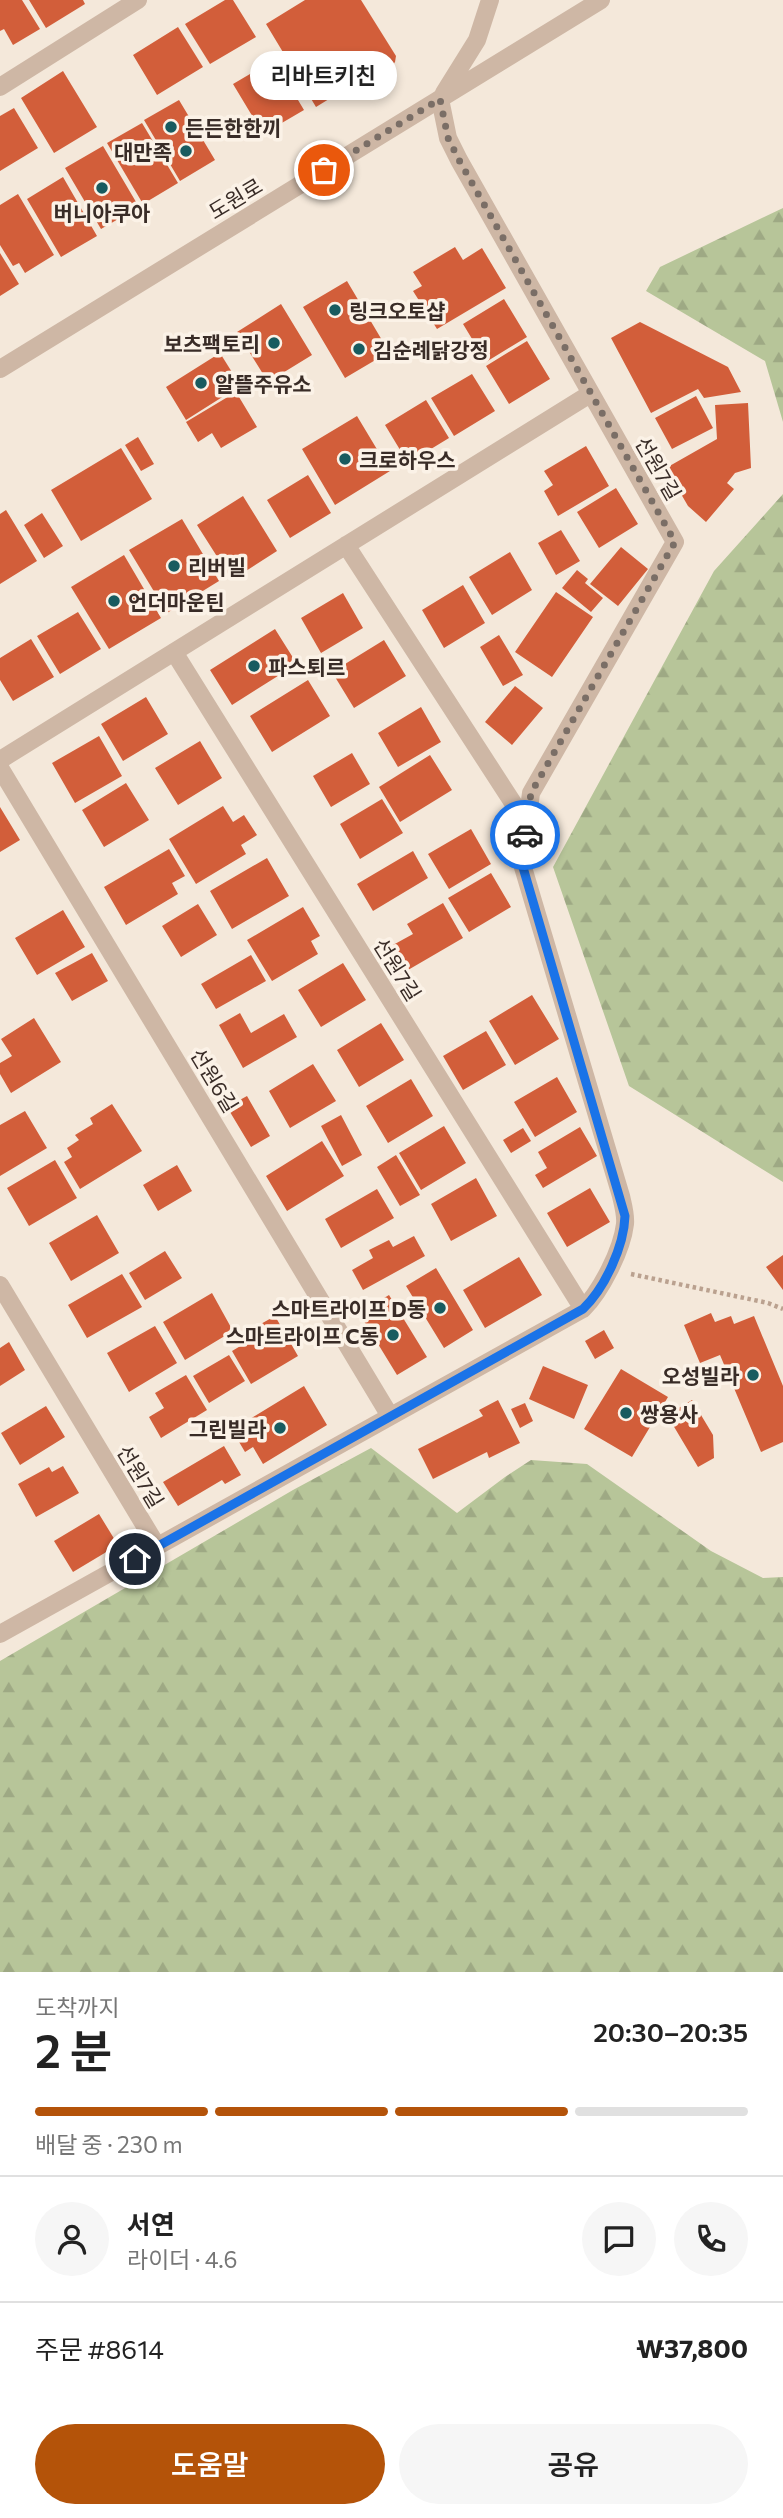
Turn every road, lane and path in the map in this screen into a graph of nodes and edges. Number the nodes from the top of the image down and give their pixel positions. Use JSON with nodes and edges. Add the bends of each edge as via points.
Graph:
{"nodes":[{"id":1,"x":138,"y":0,"type":"edge"},
{"id":2,"x":490,"y":0,"type":"edge"},
{"id":3,"x":601,"y":0,"type":"edge"},
{"id":4,"x":0,"y":87,"type":"edge"},
{"id":5,"x":440,"y":99,"type":"junction"},
{"id":6,"x":0,"y":369,"type":"edge"},
{"id":7,"x":590,"y":394,"type":"junction"},
{"id":8,"x":346,"y":545,"type":"junction"},
{"id":9,"x":174,"y":652,"type":"junction"},
{"id":10,"x":0,"y":760,"type":"edge"},
{"id":11,"x":0,"y":768,"type":"edge"},
{"id":12,"x":526,"y":823,"type":"junction"},
{"id":13,"x":610,"y":1269,"type":"junction"},
{"id":14,"x":0,"y":1285,"type":"edge"},
{"id":15,"x":583,"y":1309,"type":"junction"},
{"id":16,"x":783,"y":1309,"type":"edge"},
{"id":17,"x":390,"y":1416,"type":"junction"},
{"id":18,"x":157,"y":1546,"type":"junction"},
{"id":19,"x":0,"y":1634,"type":"edge"}],
"edges":[{"from":1,"to":4,"type":"street"},
{"from":2,"to":5,"type":"street","via":[[477,40]]},
{"from":3,"to":5,"type":"street","name":"도원로"},
{"from":5,"to":6,"type":"street","name":"도원로"},
{"from":5,"to":7,"type":"street","name":"선원7길","via":[[450,144]]},
{"from":7,"to":8,"type":"street"},
{"from":7,"to":12,"type":"street","name":"선원7길","via":[[675,542],[531,793]]},
{"from":8,"to":9,"type":"street"},
{"from":8,"to":12,"type":"street"},
{"from":9,"to":10,"type":"street"},
{"from":9,"to":15,"type":"street","name":"선원7길"},
{"from":11,"to":17,"type":"street","name":"선원6길"},
{"from":12,"to":13,"type":"street","name":"선원7길","via":[[522,864],[623,1206],[624,1230]]},
{"from":13,"to":15,"type":"street","name":"선원7길"},
{"from":13,"to":16,"type":"path"},
{"from":14,"to":18,"type":"street","name":"선원7길"},
{"from":15,"to":17,"type":"street","name":"선원7길"},
{"from":17,"to":18,"type":"street","name":"선원7길"},
{"from":18,"to":19,"type":"street","name":"선원7길"}]}
